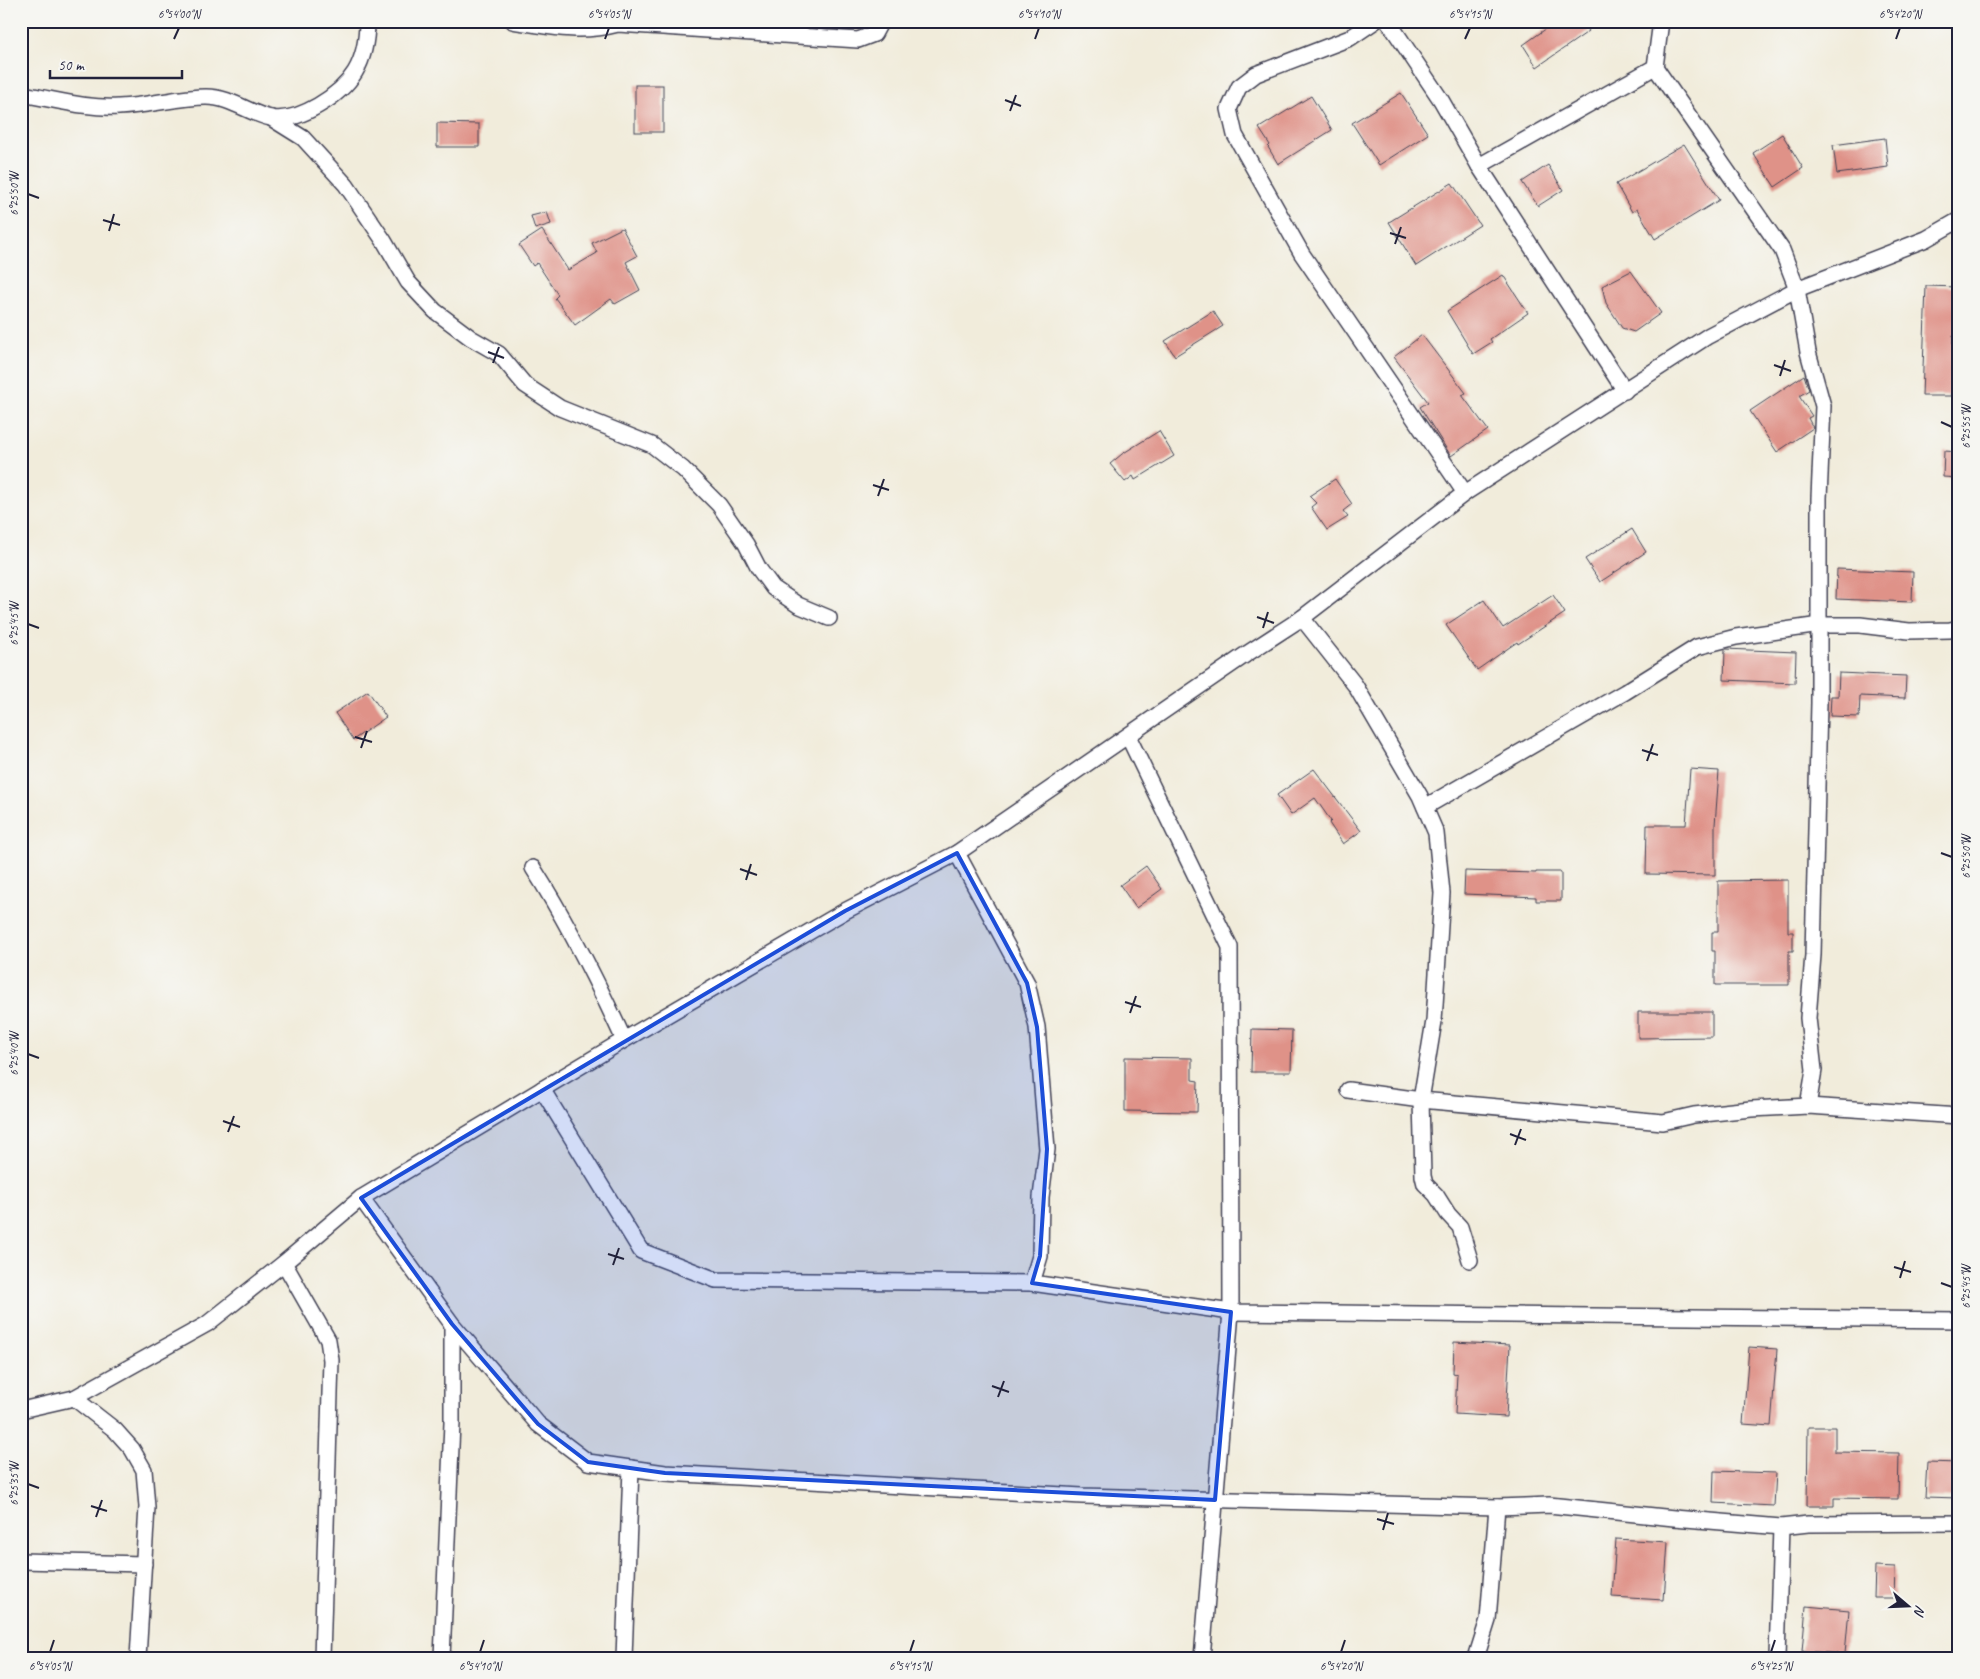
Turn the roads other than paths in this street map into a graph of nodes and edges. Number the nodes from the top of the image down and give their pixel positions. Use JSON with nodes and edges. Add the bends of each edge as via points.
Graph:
{"nodes":[{"id":1,"x":367,"y":21,"type":"edge"},
{"id":2,"x":513,"y":21,"type":"edge"},
{"id":3,"x":881,"y":21,"type":"edge"},
{"id":4,"x":1375,"y":21,"type":"edge"},
{"id":5,"x":1388,"y":21,"type":"edge"},
{"id":6,"x":1661,"y":21,"type":"edge"},
{"id":7,"x":1655,"y":66,"type":"junction"},
{"id":8,"x":21,"y":94,"type":"edge"},
{"id":9,"x":271,"y":118,"type":"junction"},
{"id":10,"x":1479,"y":166,"type":"junction"},
{"id":11,"x":1959,"y":220,"type":"edge"},
{"id":12,"x":1797,"y":289,"type":"junction"},
{"id":13,"x":1625,"y":391,"type":"junction"},
{"id":14,"x":1465,"y":493,"type":"junction"},
{"id":15,"x":829,"y":618,"type":"dead end"},
{"id":16,"x":1302,"y":618,"type":"junction"},
{"id":17,"x":1820,"y":625,"type":"junction"},
{"id":18,"x":1959,"y":628,"type":"edge"},
{"id":19,"x":1128,"y":736,"type":"junction"},
{"id":20,"x":1425,"y":807,"type":"junction"},
{"id":21,"x":957,"y":853,"type":"junction"},
{"id":22,"x":533,"y":868,"type":"dead end"},
{"id":23,"x":624,"y":1040,"type":"junction"},
{"id":24,"x":542,"y":1089,"type":"junction"},
{"id":25,"x":1348,"y":1090,"type":"dead end"},
{"id":26,"x":1421,"y":1100,"type":"junction"},
{"id":27,"x":1808,"y":1106,"type":"junction"},
{"id":28,"x":1959,"y":1116,"type":"edge"},
{"id":29,"x":361,"y":1198,"type":"junction"},
{"id":30,"x":1470,"y":1260,"type":"dead end"},
{"id":31,"x":284,"y":1263,"type":"junction"},
{"id":32,"x":1032,"y":1283,"type":"junction"},
{"id":33,"x":1231,"y":1312,"type":"junction"},
{"id":34,"x":1959,"y":1320,"type":"edge"},
{"id":35,"x":452,"y":1324,"type":"junction"},
{"id":36,"x":74,"y":1398,"type":"junction"},
{"id":37,"x":21,"y":1410,"type":"edge"},
{"id":38,"x":631,"y":1468,"type":"junction"},
{"id":39,"x":1215,"y":1500,"type":"junction"},
{"id":40,"x":1497,"y":1507,"type":"junction"},
{"id":41,"x":1959,"y":1523,"type":"edge"},
{"id":42,"x":1781,"y":1527,"type":"junction"},
{"id":43,"x":21,"y":1561,"type":"edge"},
{"id":44,"x":144,"y":1564,"type":"junction"},
{"id":45,"x":138,"y":1658,"type":"edge"},
{"id":46,"x":322,"y":1658,"type":"edge"},
{"id":47,"x":442,"y":1658,"type":"edge"},
{"id":48,"x":624,"y":1658,"type":"edge"},
{"id":49,"x":1202,"y":1658,"type":"edge"},
{"id":50,"x":1476,"y":1658,"type":"edge"},
{"id":51,"x":1777,"y":1658,"type":"edge"}],
"edges":[{"from":1,"to":9,"type":"street","via":[[367,40],[355,72],[335,95],[298,115]]},
{"from":2,"to":3,"type":"street","via":[[575,30],[618,24],[858,40],[874,34]]},
{"from":4,"to":14,"type":"street","via":[[1350,38],[1256,74],[1239,87],[1229,109],[1235,134],[1302,254]]},
{"from":5,"to":10,"type":"street","via":[[1441,100]]},
{"from":6,"to":7,"type":"street"},
{"from":7,"to":10,"type":"street"},
{"from":7,"to":12,"type":"street","via":[[1782,250]]},
{"from":8,"to":9,"type":"street","via":[[85,106],[119,107],[209,97],[232,102]]},
{"from":9,"to":15,"type":"street","via":[[303,138],[346,185],[408,282],[435,311],[499,354],[525,386],[560,408],[652,445],[719,505],[773,588],[798,605]]},
{"from":10,"to":13,"type":"street"},
{"from":11,"to":12,"type":"street","via":[[1926,239]]},
{"from":12,"to":13,"type":"street","via":[[1708,336]]},
{"from":12,"to":17,"type":"street","via":[[1808,352],[1823,406],[1819,498]]},
{"from":13,"to":14,"type":"street"},
{"from":14,"to":16,"type":"street"},
{"from":16,"to":19,"type":"street"},
{"from":16,"to":20,"type":"street","via":[[1355,685]]},
{"from":17,"to":18,"type":"street","via":[[1860,625],[1910,631]]},
{"from":17,"to":20,"type":"street","via":[[1736,637],[1697,647]]},
{"from":17,"to":27,"type":"street","via":[[1813,954],[1808,1018],[1814,1070]]},
{"from":19,"to":21,"type":"street"},
{"from":19,"to":33,"type":"street","via":[[1230,946]]},
{"from":20,"to":26,"type":"street","via":[[1436,833],[1442,893],[1434,1021]]},
{"from":21,"to":23,"type":"street","via":[[845,911]]},
{"from":21,"to":32,"type":"street","via":[[1027,983],[1037,1027],[1046,1149],[1040,1256]]},
{"from":22,"to":23,"type":"street","via":[[597,981]]},
{"from":23,"to":24,"type":"street"},
{"from":24,"to":29,"type":"street"},
{"from":24,"to":32,"type":"street","via":[[641,1251],[716,1280]]},
{"from":25,"to":26,"type":"street"},
{"from":26,"to":27,"type":"street","via":[[1663,1122],[1751,1108]]},
{"from":26,"to":30,"type":"street","via":[[1425,1184],[1460,1228]]},
{"from":27,"to":28,"type":"street"},
{"from":29,"to":31,"type":"street"},
{"from":29,"to":35,"type":"street"},
{"from":31,"to":36,"type":"street","via":[[207,1324]]},
{"from":31,"to":46,"type":"street","via":[[328,1340],[331,1360]]},
{"from":32,"to":33,"type":"street"},
{"from":33,"to":34,"type":"street"},
{"from":33,"to":39,"type":"street"},
{"from":35,"to":38,"type":"street","via":[[538,1424],[588,1462]]},
{"from":35,"to":47,"type":"street","via":[[452,1423]]},
{"from":36,"to":37,"type":"street"},
{"from":36,"to":44,"type":"street","via":[[116,1430],[144,1470],[147,1507]]},
{"from":38,"to":39,"type":"street","via":[[665,1473],[1082,1496]]},
{"from":38,"to":48,"type":"street"},
{"from":39,"to":40,"type":"street"},
{"from":39,"to":49,"type":"street"},
{"from":40,"to":42,"type":"street","via":[[1549,1505]]},
{"from":40,"to":50,"type":"street","via":[[1488,1620]]},
{"from":41,"to":42,"type":"street"},
{"from":42,"to":51,"type":"street"},
{"from":43,"to":44,"type":"street"},
{"from":44,"to":45,"type":"street"}]}
